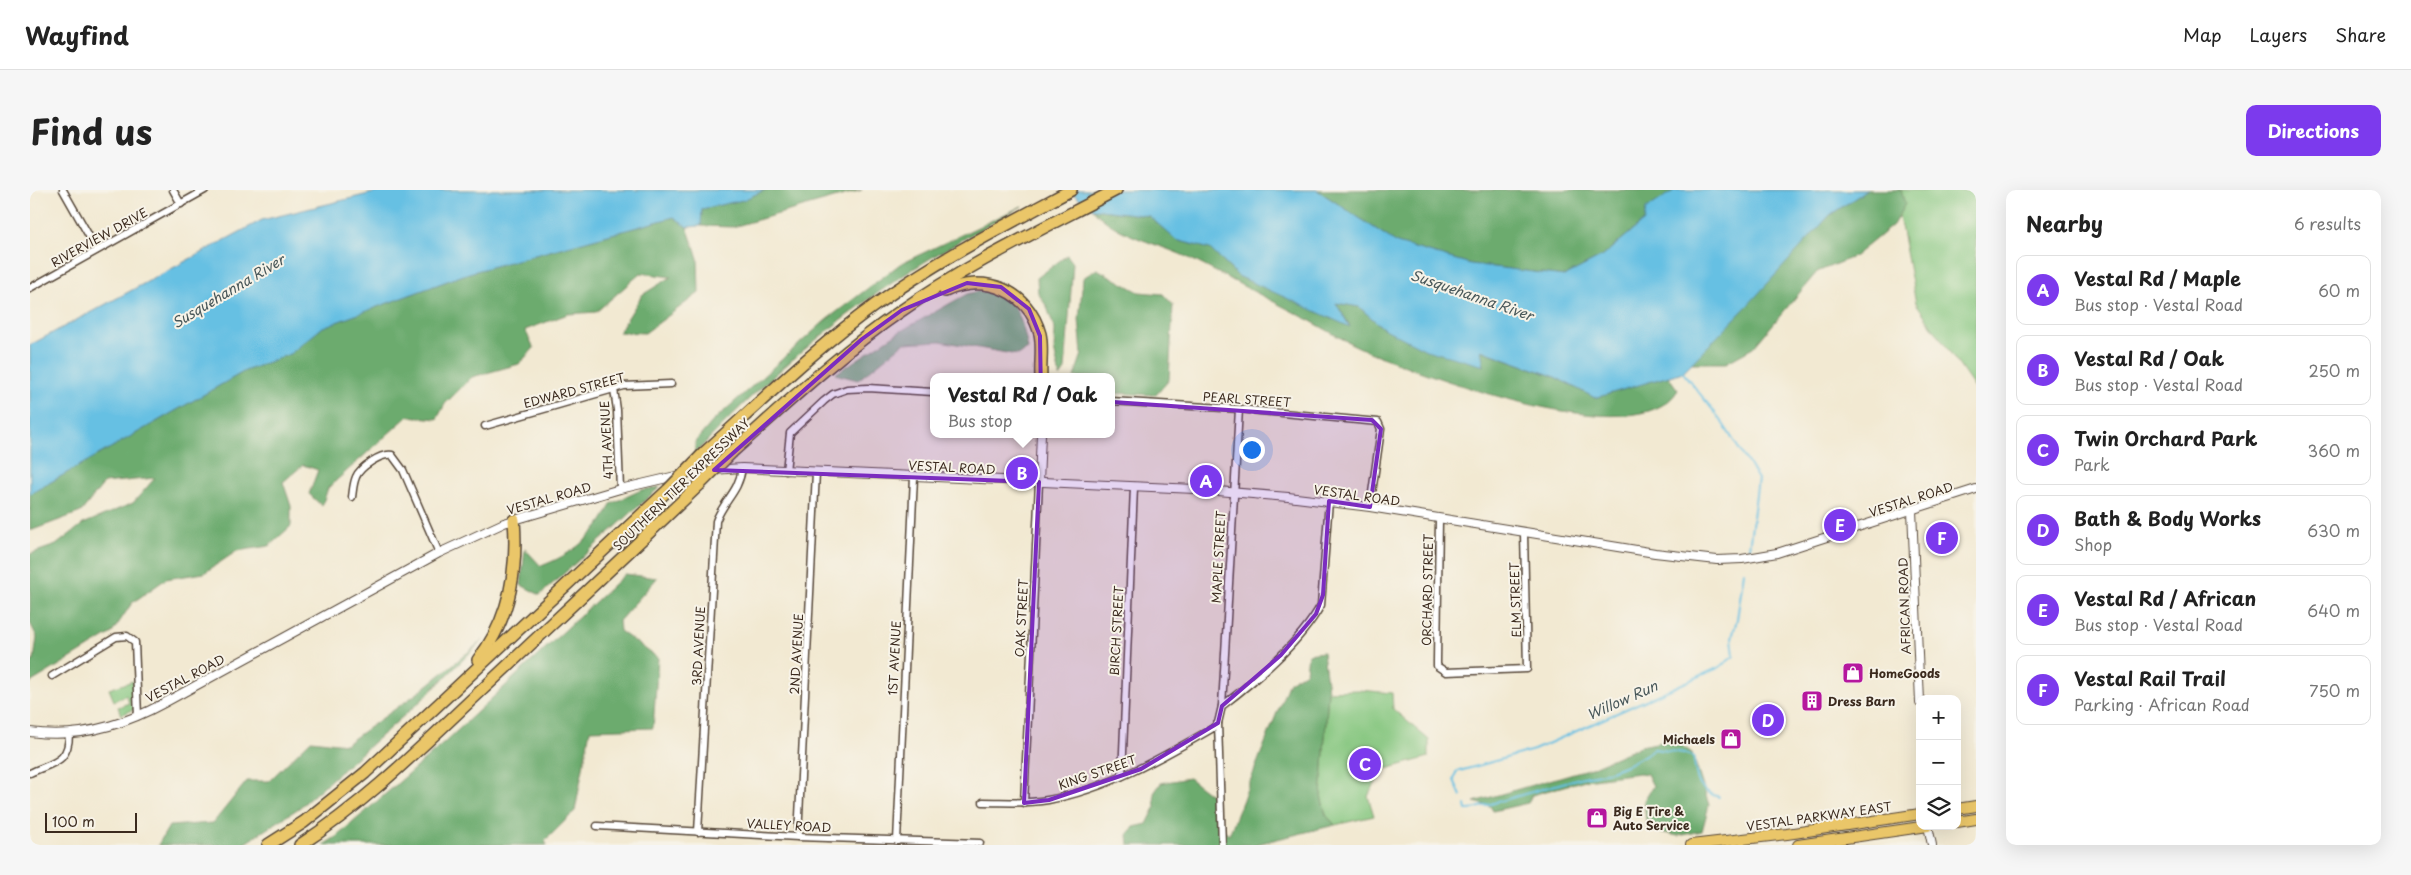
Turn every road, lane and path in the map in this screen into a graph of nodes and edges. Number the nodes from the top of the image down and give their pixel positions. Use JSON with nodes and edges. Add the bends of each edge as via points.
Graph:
{"nodes":[{"id":1,"x":63,"y":190,"type":"edge"},
{"id":2,"x":173,"y":190,"type":"edge"},
{"id":3,"x":205,"y":190,"type":"edge"},
{"id":4,"x":1071,"y":190,"type":"edge"},
{"id":5,"x":1116,"y":190,"type":"edge"},
{"id":6,"x":181,"y":204,"type":"junction"},
{"id":7,"x":97,"y":250,"type":"junction"},
{"id":8,"x":30,"y":288,"type":"edge"},
{"id":9,"x":902,"y":310,"type":"junction"},
{"id":10,"x":1040,"y":373,"type":"edge"},
{"id":11,"x":671,"y":384,"type":"dead end"},
{"id":12,"x":614,"y":389,"type":"junction"},
{"id":13,"x":930,"y":392,"type":"edge"},
{"id":14,"x":1115,"y":401,"type":"edge"},
{"id":15,"x":1239,"y":409,"type":"junction"},
{"id":16,"x":484,"y":426,"type":"dead end"},
{"id":17,"x":1041,"y":438,"type":"edge"},
{"id":18,"x":742,"y":468,"type":"junction"},
{"id":19,"x":786,"y":470,"type":"junction"},
{"id":20,"x":816,"y":472,"type":"junction"},
{"id":21,"x":914,"y":476,"type":"junction"},
{"id":22,"x":1039,"y":482,"type":"junction"},
{"id":23,"x":1134,"y":487,"type":"junction"},
{"id":24,"x":620,"y":489,"type":"junction"},
{"id":25,"x":1976,"y":490,"type":"edge"},
{"id":26,"x":1233,"y":492,"type":"junction"},
{"id":27,"x":352,"y":497,"type":"dead end"},
{"id":28,"x":1328,"y":501,"type":"junction"},
{"id":29,"x":1370,"y":507,"type":"junction"},
{"id":30,"x":1912,"y":510,"type":"junction"},
{"id":31,"x":1439,"y":519,"type":"junction"},
{"id":32,"x":514,"y":520,"type":"junction"},
{"id":33,"x":1524,"y":533,"type":"junction"},
{"id":34,"x":439,"y":553,"type":"junction"},
{"id":35,"x":1528,"y":666,"type":"joint"},
{"id":36,"x":52,"y":676,"type":"dead end"},
{"id":37,"x":455,"y":688,"type":"junction"},
{"id":38,"x":1920,"y":695,"type":"edge"},
{"id":39,"x":1222,"y":706,"type":"junction"},
{"id":40,"x":138,"y":716,"type":"junction"},
{"id":41,"x":1218,"y":723,"type":"junction"},
{"id":42,"x":30,"y":732,"type":"edge"},
{"id":43,"x":69,"y":734,"type":"junction"},
{"id":44,"x":30,"y":773,"type":"edge"},
{"id":45,"x":1122,"y":776,"type":"junction"},
{"id":46,"x":983,"y":802,"type":"dead end"},
{"id":47,"x":1024,"y":803,"type":"junction"},
{"id":48,"x":1976,"y":806,"type":"edge"},
{"id":49,"x":1961,"y":808,"type":"edge"},
{"id":50,"x":1916,"y":815,"type":"edge"},
{"id":51,"x":1976,"y":819,"type":"edge"},
{"id":52,"x":1961,"y":821,"type":"edge"},
{"id":53,"x":597,"y":826,"type":"dead end"},
{"id":54,"x":1916,"y":828,"type":"edge"},
{"id":55,"x":1929,"y":830,"type":"edge"},
{"id":56,"x":698,"y":832,"type":"junction"},
{"id":57,"x":798,"y":837,"type":"junction"},
{"id":58,"x":897,"y":841,"type":"junction"},
{"id":59,"x":980,"y":843,"type":"dead end"},
{"id":60,"x":268,"y":845,"type":"edge"},
{"id":61,"x":300,"y":845,"type":"edge"},
{"id":62,"x":1222,"y":845,"type":"edge"},
{"id":63,"x":1691,"y":845,"type":"edge"},
{"id":64,"x":1798,"y":845,"type":"edge"},
{"id":65,"x":1932,"y":845,"type":"edge"}],
"edges":[{"from":1,"to":7,"type":"street"},
{"from":2,"to":6,"type":"street"},
{"from":3,"to":6,"type":"street","name":"RIVERVIEW DRIVE"},
{"from":4,"to":37,"type":"highway","name":"SOUTHERN TIER EXPRESSWAY","bridge":true,"via":[[942,261],[873,306],[828,342],[705,452]]},
{"from":5,"to":9,"type":"highway","name":"SOUTHERN TIER EXPRESSWAY","via":[[991,256]]},
{"from":6,"to":7,"type":"street","name":"RIVERVIEW DRIVE"},
{"from":7,"to":8,"type":"street","name":"RIVERVIEW DRIVE"},
{"from":9,"to":10,"type":"highway","via":[[967,283],[1000,287],[1020,299],[1035,320],[1040,336]]},
{"from":9,"to":61,"type":"highway","name":"SOUTHERN TIER EXPRESSWAY","bridge":true,"via":[[820,373],[732,452],[601,580],[385,780],[346,813]]},
{"from":11,"to":12,"type":"street","name":"EDWARD STREET"},
{"from":12,"to":16,"type":"street","name":"EDWARD STREET"},
{"from":12,"to":24,"type":"street","name":"4TH AVENUE"},
{"from":13,"to":19,"type":"street","via":[[854,388],[833,394],[790,433]]},
{"from":14,"to":15,"type":"street","name":"PEARL STREET"},
{"from":15,"to":26,"type":"street","name":"MAPLE STREET"},
{"from":15,"to":29,"type":"street","name":"PEARL STREET","via":[[1372,420],[1380,424]]},
{"from":17,"to":22,"type":"street","name":"OAK STREET"},
{"from":18,"to":19,"type":"street","name":"VESTAL ROAD"},
{"from":18,"to":24,"type":"street","name":"VESTAL ROAD","via":[[697,471]]},
{"from":18,"to":56,"type":"street","name":"3RD AVENUE","via":[[738,487],[716,520]]},
{"from":19,"to":20,"type":"street","name":"VESTAL ROAD"},
{"from":20,"to":21,"type":"street","name":"VESTAL ROAD"},
{"from":20,"to":57,"type":"street","name":"2ND AVENUE"},
{"from":21,"to":22,"type":"street","name":"VESTAL ROAD"},
{"from":21,"to":58,"type":"street","name":"1ST AVENUE"},
{"from":22,"to":23,"type":"street","name":"VESTAL ROAD"},
{"from":22,"to":47,"type":"street","name":"OAK STREET"},
{"from":23,"to":26,"type":"street","name":"VESTAL ROAD"},
{"from":23,"to":45,"type":"street","name":"BIRCH STREET"},
{"from":24,"to":32,"type":"street","name":"VESTAL ROAD"},
{"from":25,"to":30,"type":"street","name":"VESTAL ROAD"},
{"from":26,"to":28,"type":"street","name":"VESTAL ROAD"},
{"from":26,"to":39,"type":"street","name":"MAPLE STREET"},
{"from":27,"to":34,"type":"street","via":[[356,476],[387,454],[396,459]]},
{"from":28,"to":29,"type":"street","name":"VESTAL ROAD"},
{"from":28,"to":39,"type":"street","via":[[1321,605],[1281,655],[1249,686]]},
{"from":29,"to":31,"type":"street","name":"VESTAL ROAD"},
{"from":30,"to":33,"type":"street","name":"VESTAL ROAD","via":[[1777,553],[1742,559],[1692,559]]},
{"from":30,"to":38,"type":"street","name":"AFRICAN ROAD"},
{"from":31,"to":33,"type":"street","name":"VESTAL ROAD"},
{"from":31,"to":35,"type":"street","name":"ORCHARD STREET","via":[[1437,661],[1440,670],[1452,673],[1526,671]]},
{"from":32,"to":34,"type":"street","name":"VESTAL ROAD"},
{"from":32,"to":37,"type":"highway","via":[[514,563],[505,611],[488,646]]},
{"from":33,"to":35,"type":"street","name":"ELM STREET"},
{"from":34,"to":40,"type":"street","name":"VESTAL ROAD"},
{"from":36,"to":40,"type":"street","via":[[116,637],[127,636],[135,642]]},
{"from":37,"to":60,"type":"highway","name":"SOUTHERN TIER EXPRESSWAY","via":[[345,791]]},
{"from":39,"to":41,"type":"street"},
{"from":40,"to":43,"type":"street","name":"VESTAL ROAD","via":[[100,729]]},
{"from":41,"to":45,"type":"street","name":"KING STREET","via":[[1141,769]]},
{"from":41,"to":62,"type":"street"},
{"from":42,"to":43,"type":"street","name":"VESTAL ROAD"},
{"from":43,"to":44,"type":"street","via":[[68,752],[63,757]]},
{"from":45,"to":47,"type":"street","name":"KING STREET","via":[[1049,800]]},
{"from":46,"to":47,"type":"street","name":"KING STREET"},
{"from":48,"to":49,"type":"main road"},
{"from":50,"to":63,"type":"main road","name":"VESTAL PARKWAY EAST"},
{"from":51,"to":52,"type":"main road"},
{"from":53,"to":56,"type":"street","name":"VALLEY ROAD"},
{"from":54,"to":64,"type":"main road","name":"VESTAL PARKWAY EAST"},
{"from":55,"to":65,"type":"street"},
{"from":56,"to":57,"type":"street","name":"VALLEY ROAD"},
{"from":57,"to":58,"type":"street","name":"VALLEY ROAD"},
{"from":58,"to":59,"type":"street","name":"VALLEY ROAD"}]}
